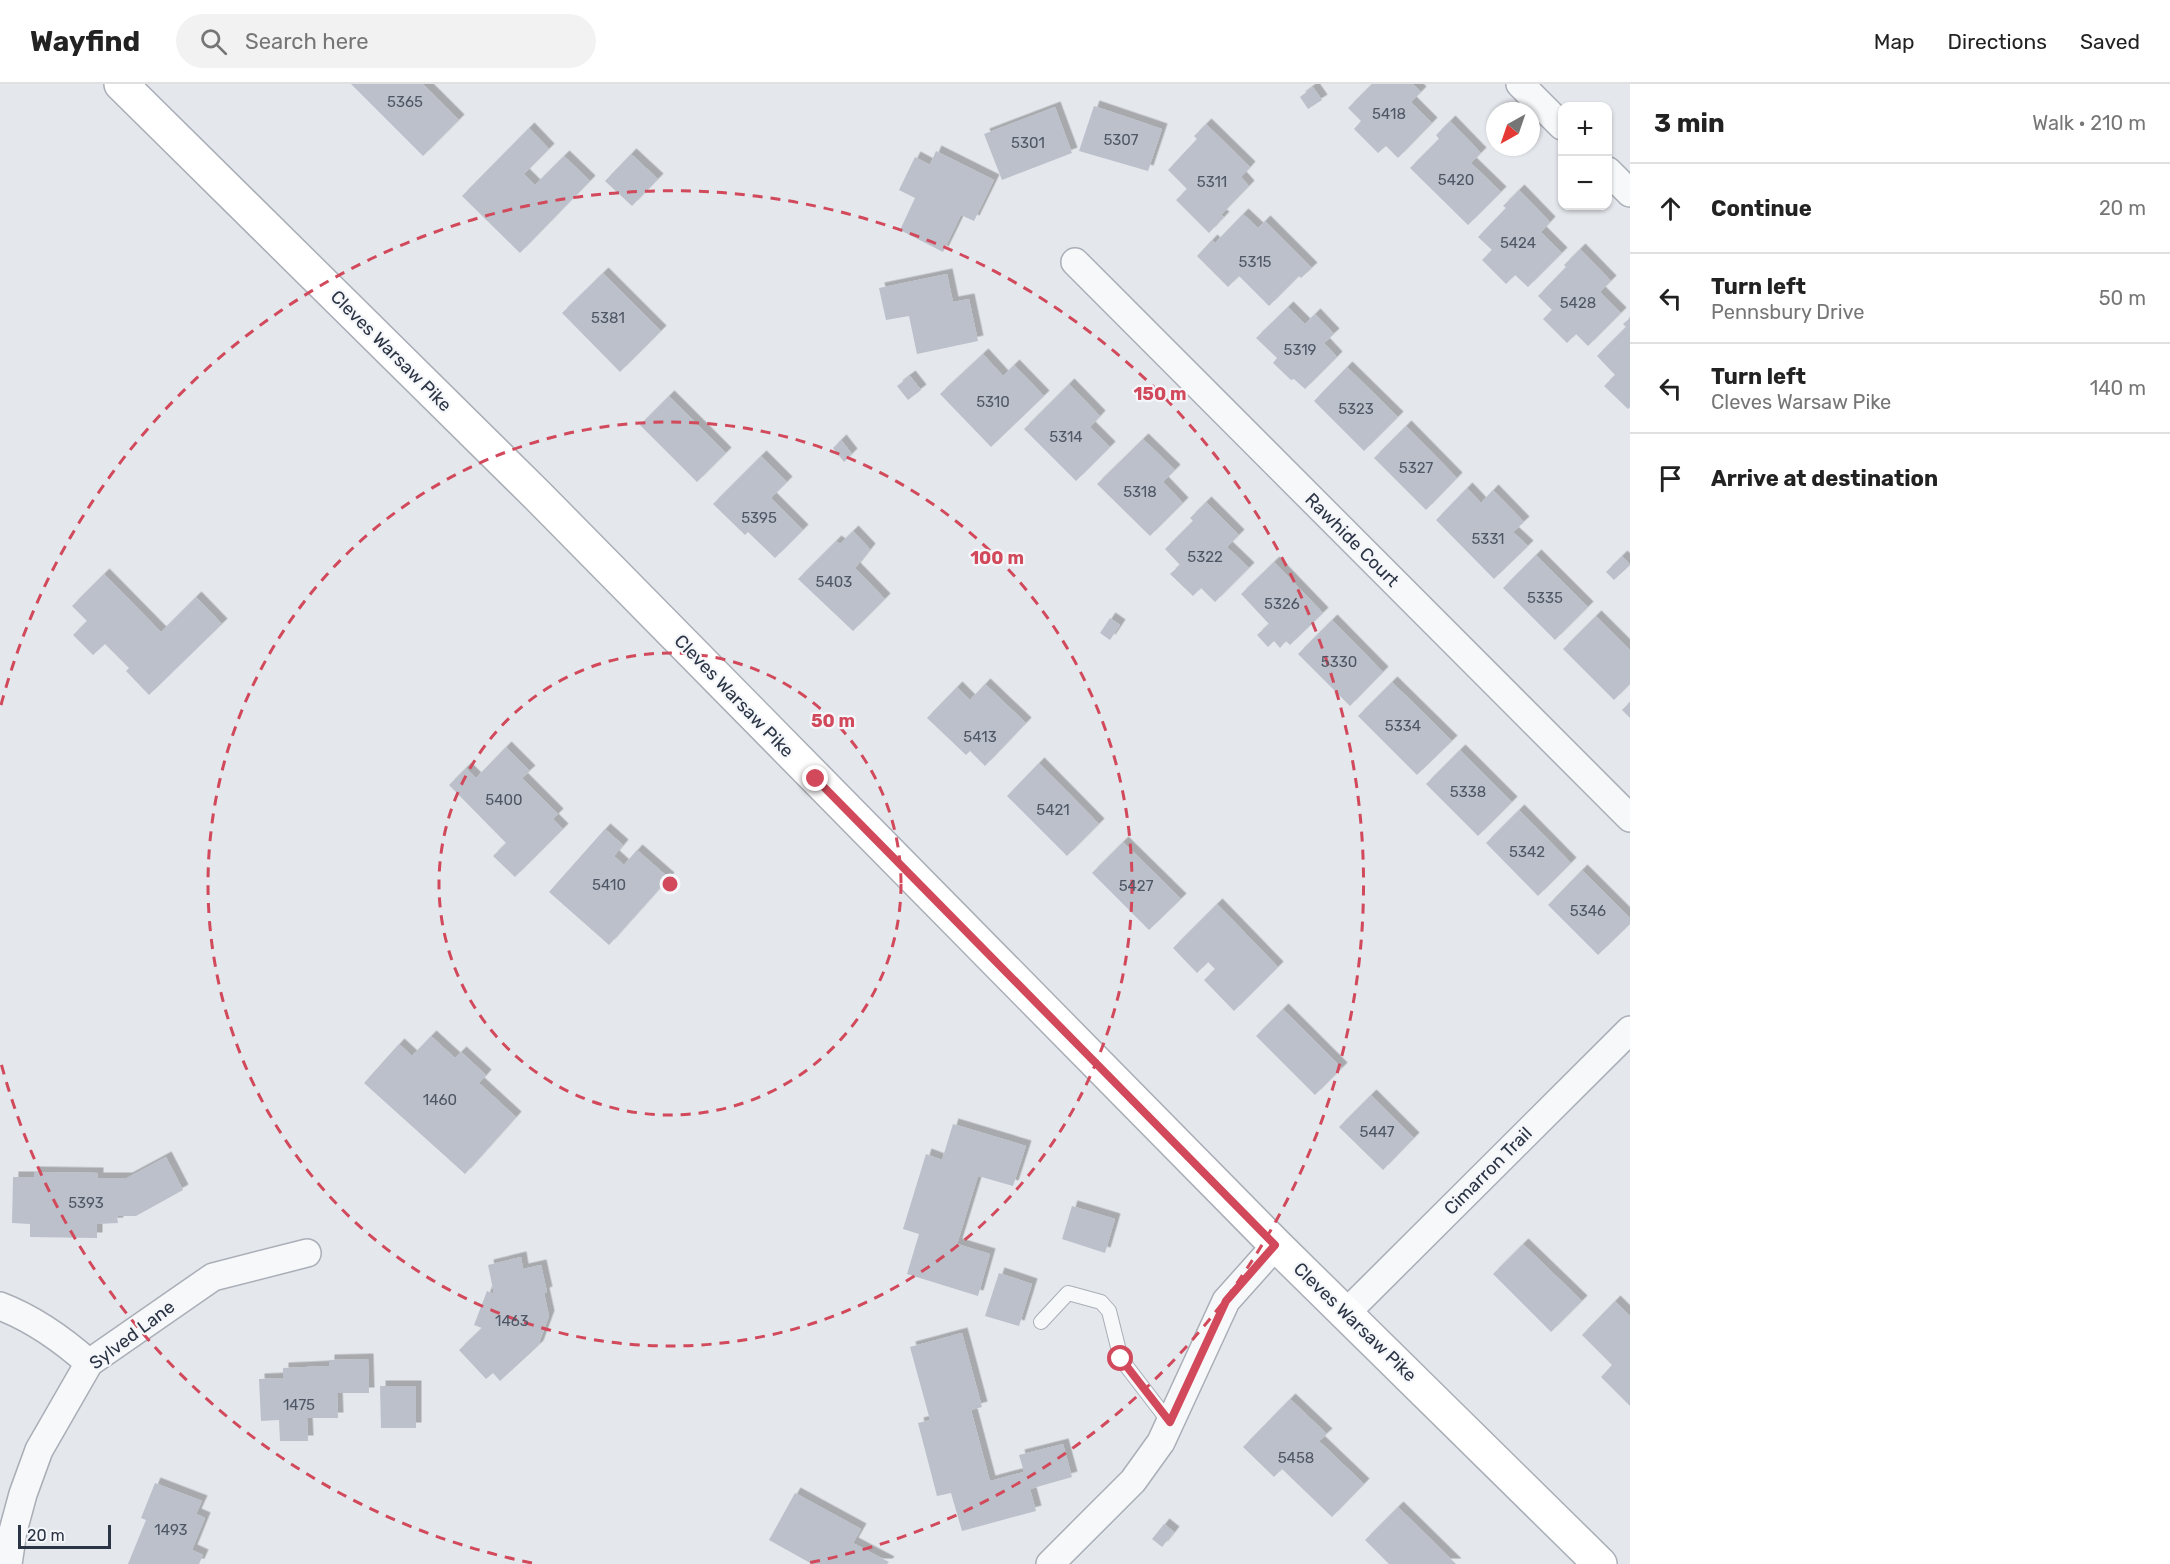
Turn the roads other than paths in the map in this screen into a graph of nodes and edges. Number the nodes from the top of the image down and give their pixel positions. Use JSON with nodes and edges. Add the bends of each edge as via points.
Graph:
{"nodes":[{"id":1,"x":121,"y":84,"type":"edge"},
{"id":2,"x":1520,"y":84,"type":"edge"},
{"id":3,"x":1558,"y":121,"type":"edge"},
{"id":4,"x":1612,"y":175,"type":"edge"},
{"id":5,"x":1630,"y":193,"type":"edge"},
{"id":6,"x":1075,"y":262,"type":"dead end"},
{"id":7,"x":1630,"y":818,"type":"edge"},
{"id":8,"x":1630,"y":1030,"type":"edge"},
{"id":9,"x":1275,"y":1245,"type":"junction"},
{"id":10,"x":307,"y":1253,"type":"dead end"},
{"id":11,"x":0,"y":1306,"type":"edge"},
{"id":12,"x":1346,"y":1313,"type":"junction"},
{"id":13,"x":1041,"y":1322,"type":"dead end"},
{"id":14,"x":89,"y":1363,"type":"junction"},
{"id":15,"x":1170,"y":1422,"type":"junction"},
{"id":16,"x":8,"y":1564,"type":"edge"},
{"id":17,"x":1050,"y":1564,"type":"edge"},
{"id":18,"x":1600,"y":1564,"type":"edge"}],
"edges":[{"from":1,"to":9,"type":"street","name":"Cleves Warsaw Pike","via":[[539,497]]},
{"from":2,"to":3,"type":"street"},
{"from":4,"to":5,"type":"street"},
{"from":6,"to":7,"type":"street","name":"Rawhide Court"},
{"from":8,"to":12,"type":"street","name":"Cimarron Trail"},
{"from":9,"to":12,"type":"street","name":"Cleves Warsaw Pike"},
{"from":9,"to":15,"type":"street","via":[[1226,1301]]},
{"from":10,"to":14,"type":"street","name":"Sylved Lane","via":[[213,1276]]},
{"from":11,"to":14,"type":"street","via":[[62,1339]]},
{"from":12,"to":18,"type":"street","name":"Cleves Warsaw Pike"},
{"from":13,"to":15,"type":"lane","via":[[1068,1293],[1101,1302],[1110,1311],[1121,1359]]},
{"from":14,"to":16,"type":"street","name":"Sylved Lane","via":[[39,1450],[12,1531]]},
{"from":15,"to":17,"type":"street","via":[[1161,1442],[1133,1481]]}]}
